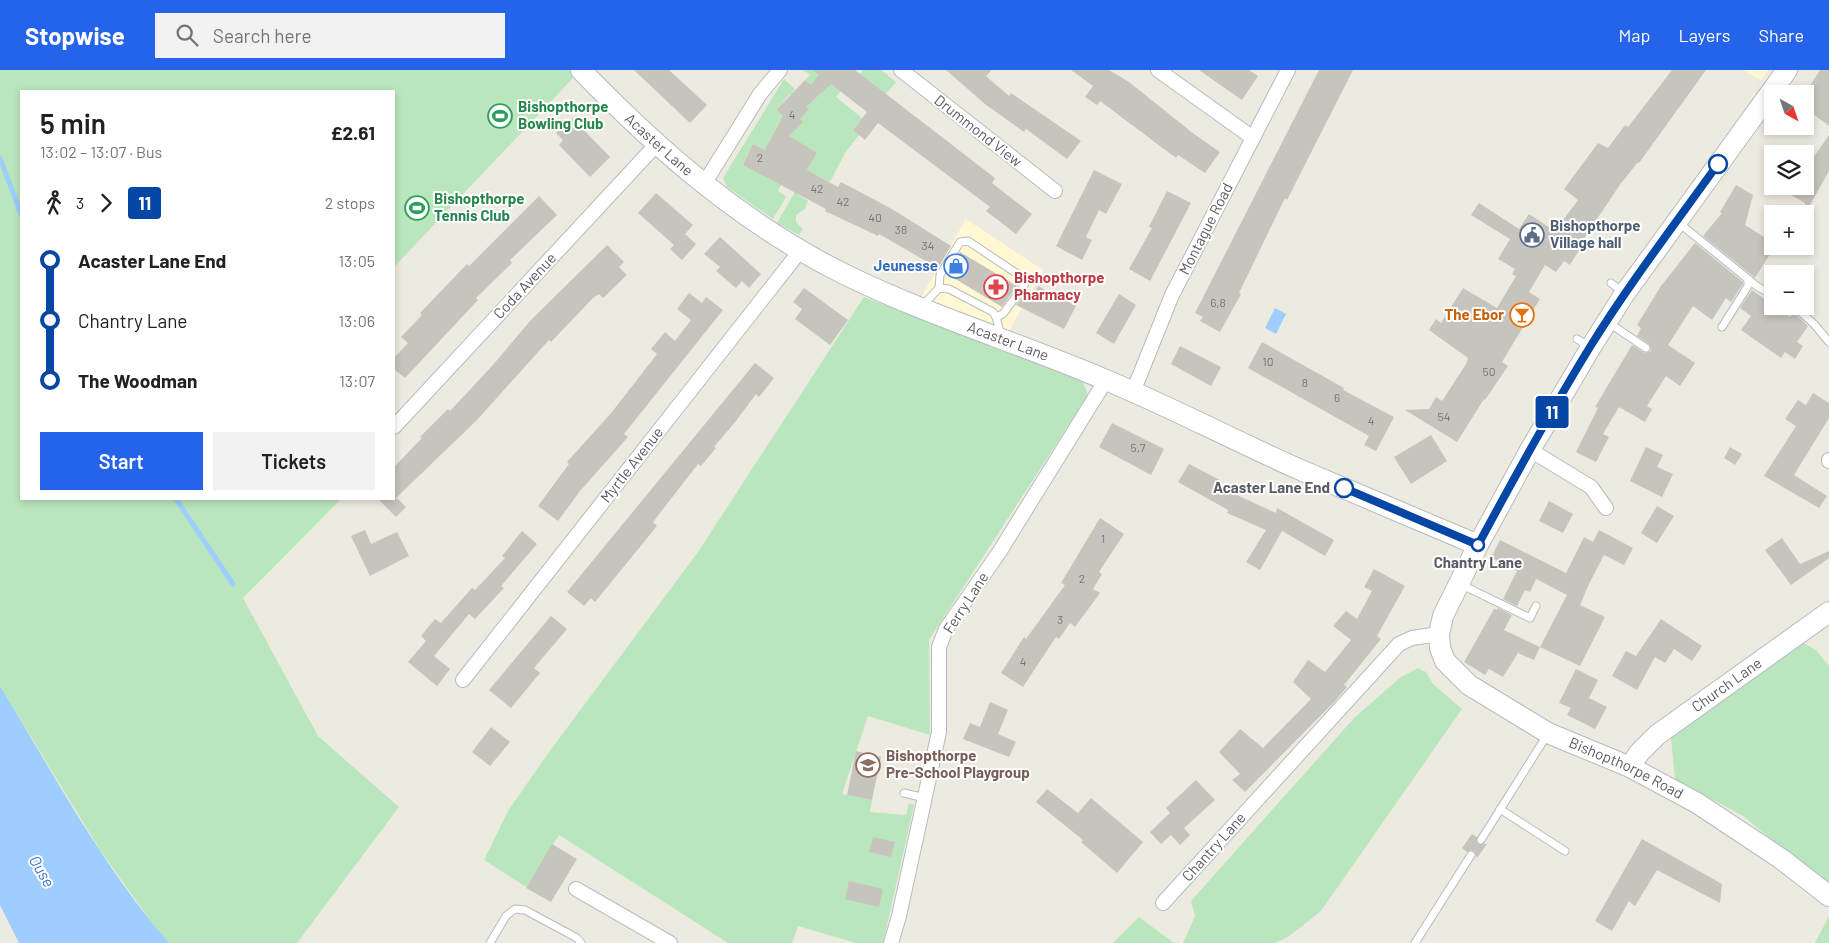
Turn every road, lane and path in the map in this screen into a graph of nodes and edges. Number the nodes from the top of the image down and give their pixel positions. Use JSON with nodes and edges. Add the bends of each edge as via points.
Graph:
{"nodes":[{"id":1,"x":581,"y":70,"type":"edge"},
{"id":2,"x":780,"y":70,"type":"edge"},
{"id":3,"x":901,"y":70,"type":"edge"},
{"id":4,"x":1158,"y":70,"type":"edge"},
{"id":5,"x":1288,"y":70,"type":"edge"},
{"id":6,"x":1784,"y":71,"type":"edge"},
{"id":7,"x":1253,"y":138,"type":"junction"},
{"id":8,"x":656,"y":145,"type":"junction"},
{"id":9,"x":704,"y":184,"type":"junction"},
{"id":10,"x":1055,"y":191,"type":"dead end"},
{"id":11,"x":1677,"y":221,"type":"junction"},
{"id":12,"x":800,"y":251,"type":"junction"},
{"id":13,"x":1748,"y":279,"type":"junction"},
{"id":14,"x":939,"y":288,"type":"junction"},
{"id":15,"x":1764,"y":291,"type":"edge"},
{"id":16,"x":920,"y":308,"type":"junction"},
{"id":17,"x":1804,"y":315,"type":"edge"},
{"id":18,"x":996,"y":317,"type":"junction"},
{"id":19,"x":1607,"y":322,"type":"junction"},
{"id":20,"x":1722,"y":327,"type":"dead end"},
{"id":21,"x":1001,"y":338,"type":"junction"},
{"id":22,"x":1829,"y":342,"type":"edge"},
{"id":23,"x":1646,"y":348,"type":"dead end"},
{"id":24,"x":1106,"y":380,"type":"junction"},
{"id":25,"x":1133,"y":392,"type":"junction"},
{"id":26,"x":395,"y":425,"type":"edge"},
{"id":27,"x":1530,"y":450,"type":"junction"},
{"id":28,"x":1606,"y":508,"type":"dead end"},
{"id":29,"x":1478,"y":545,"type":"junction"},
{"id":30,"x":1459,"y":584,"type":"junction"},
{"id":31,"x":1536,"y":606,"type":"dead end"},
{"id":32,"x":1828,"y":614,"type":"edge"},
{"id":33,"x":1439,"y":634,"type":"junction"},
{"id":34,"x":463,"y":680,"type":"dead end"},
{"id":35,"x":1548,"y":733,"type":"junction"},
{"id":36,"x":1630,"y":767,"type":"junction"},
{"id":37,"x":904,"y":793,"type":"dead end"},
{"id":38,"x":925,"y":798,"type":"junction"},
{"id":39,"x":1500,"y":809,"type":"junction"},
{"id":40,"x":1481,"y":840,"type":"dead end"},
{"id":41,"x":1565,"y":851,"type":"dead end"},
{"id":42,"x":1472,"y":854,"type":"dead end"},
{"id":43,"x":576,"y":889,"type":"dead end"},
{"id":44,"x":1829,"y":896,"type":"edge"},
{"id":45,"x":1163,"y":904,"type":"dead end"},
{"id":46,"x":490,"y":943,"type":"edge"},
{"id":47,"x":581,"y":943,"type":"edge"},
{"id":48,"x":670,"y":943,"type":"edge"},
{"id":49,"x":891,"y":943,"type":"edge"},
{"id":50,"x":1415,"y":943,"type":"edge"}],
"edges":[{"from":1,"to":8,"type":"street","name":"Acaster Lane"},
{"from":2,"to":9,"type":"street","via":[[760,94]]},
{"from":3,"to":10,"type":"street","name":"Drummond View"},
{"from":4,"to":7,"type":"street"},
{"from":5,"to":7,"type":"street","name":"Montague Road"},
{"from":6,"to":11,"type":"street"},
{"from":7,"to":25,"type":"street","name":"Montague Road","via":[[1172,295]]},
{"from":8,"to":9,"type":"street","name":"Acaster Lane"},
{"from":8,"to":26,"type":"street","name":"Coda Avenue"},
{"from":9,"to":12,"type":"street","name":"Acaster Lane"},
{"from":11,"to":13,"type":"lane"},
{"from":11,"to":19,"type":"street","via":[[1618,288]]},
{"from":12,"to":16,"type":"street","name":"Acaster Lane"},
{"from":12,"to":34,"type":"street","name":"Myrtle Avenue"},
{"from":13,"to":15,"type":"lane"},
{"from":13,"to":20,"type":"lane","via":[[1748,286]]},
{"from":14,"to":16,"type":"lane"},
{"from":14,"to":18,"type":"lane","via":[[950,289]]},
{"from":14,"to":18,"type":"lane","via":[[940,274],[960,242],[968,241],[1026,279],[1003,314]]},
{"from":16,"to":21,"type":"street","name":"Acaster Lane"},
{"from":17,"to":22,"type":"lane"},
{"from":18,"to":21,"type":"lane"},
{"from":19,"to":23,"type":"lane"},
{"from":19,"to":27,"type":"street","via":[[1584,343]]},
{"from":21,"to":24,"type":"street","name":"Acaster Lane"},
{"from":24,"to":25,"type":"street","name":"Acaster Lane"},
{"from":24,"to":38,"type":"street","name":"Ferry Lane","via":[[1000,551],[946,628],[939,647],[939,732]]},
{"from":25,"to":29,"type":"street","name":"Acaster Lane","via":[[1302,470]]},
{"from":27,"to":28,"type":"street","via":[[1591,487]]},
{"from":27,"to":29,"type":"street"},
{"from":29,"to":30,"type":"street"},
{"from":30,"to":31,"type":"lane","via":[[1530,618]]},
{"from":30,"to":33,"type":"street","via":[[1443,616]]},
{"from":32,"to":36,"type":"street","name":"Church Lane","via":[[1657,735]]},
{"from":33,"to":35,"type":"street","name":"Bishopthorpe Road","via":[[1440,648],[1454,673],[1468,685]]},
{"from":33,"to":45,"type":"street","name":"Chantry Lane","via":[[1412,638],[1399,644]]},
{"from":35,"to":36,"type":"street","name":"Bishopthorpe Road"},
{"from":35,"to":39,"type":"lane"},
{"from":36,"to":44,"type":"street","name":"Bishopthorpe Road","via":[[1735,827]]},
{"from":37,"to":38,"type":"lane"},
{"from":38,"to":49,"type":"street","name":"Ferry Lane"},
{"from":39,"to":40,"type":"lane"},
{"from":39,"to":41,"type":"lane"},
{"from":42,"to":50,"type":"lane"},
{"from":43,"to":48,"type":"street"},
{"from":46,"to":47,"type":"lane","via":[[514,909],[525,910]]}]}
